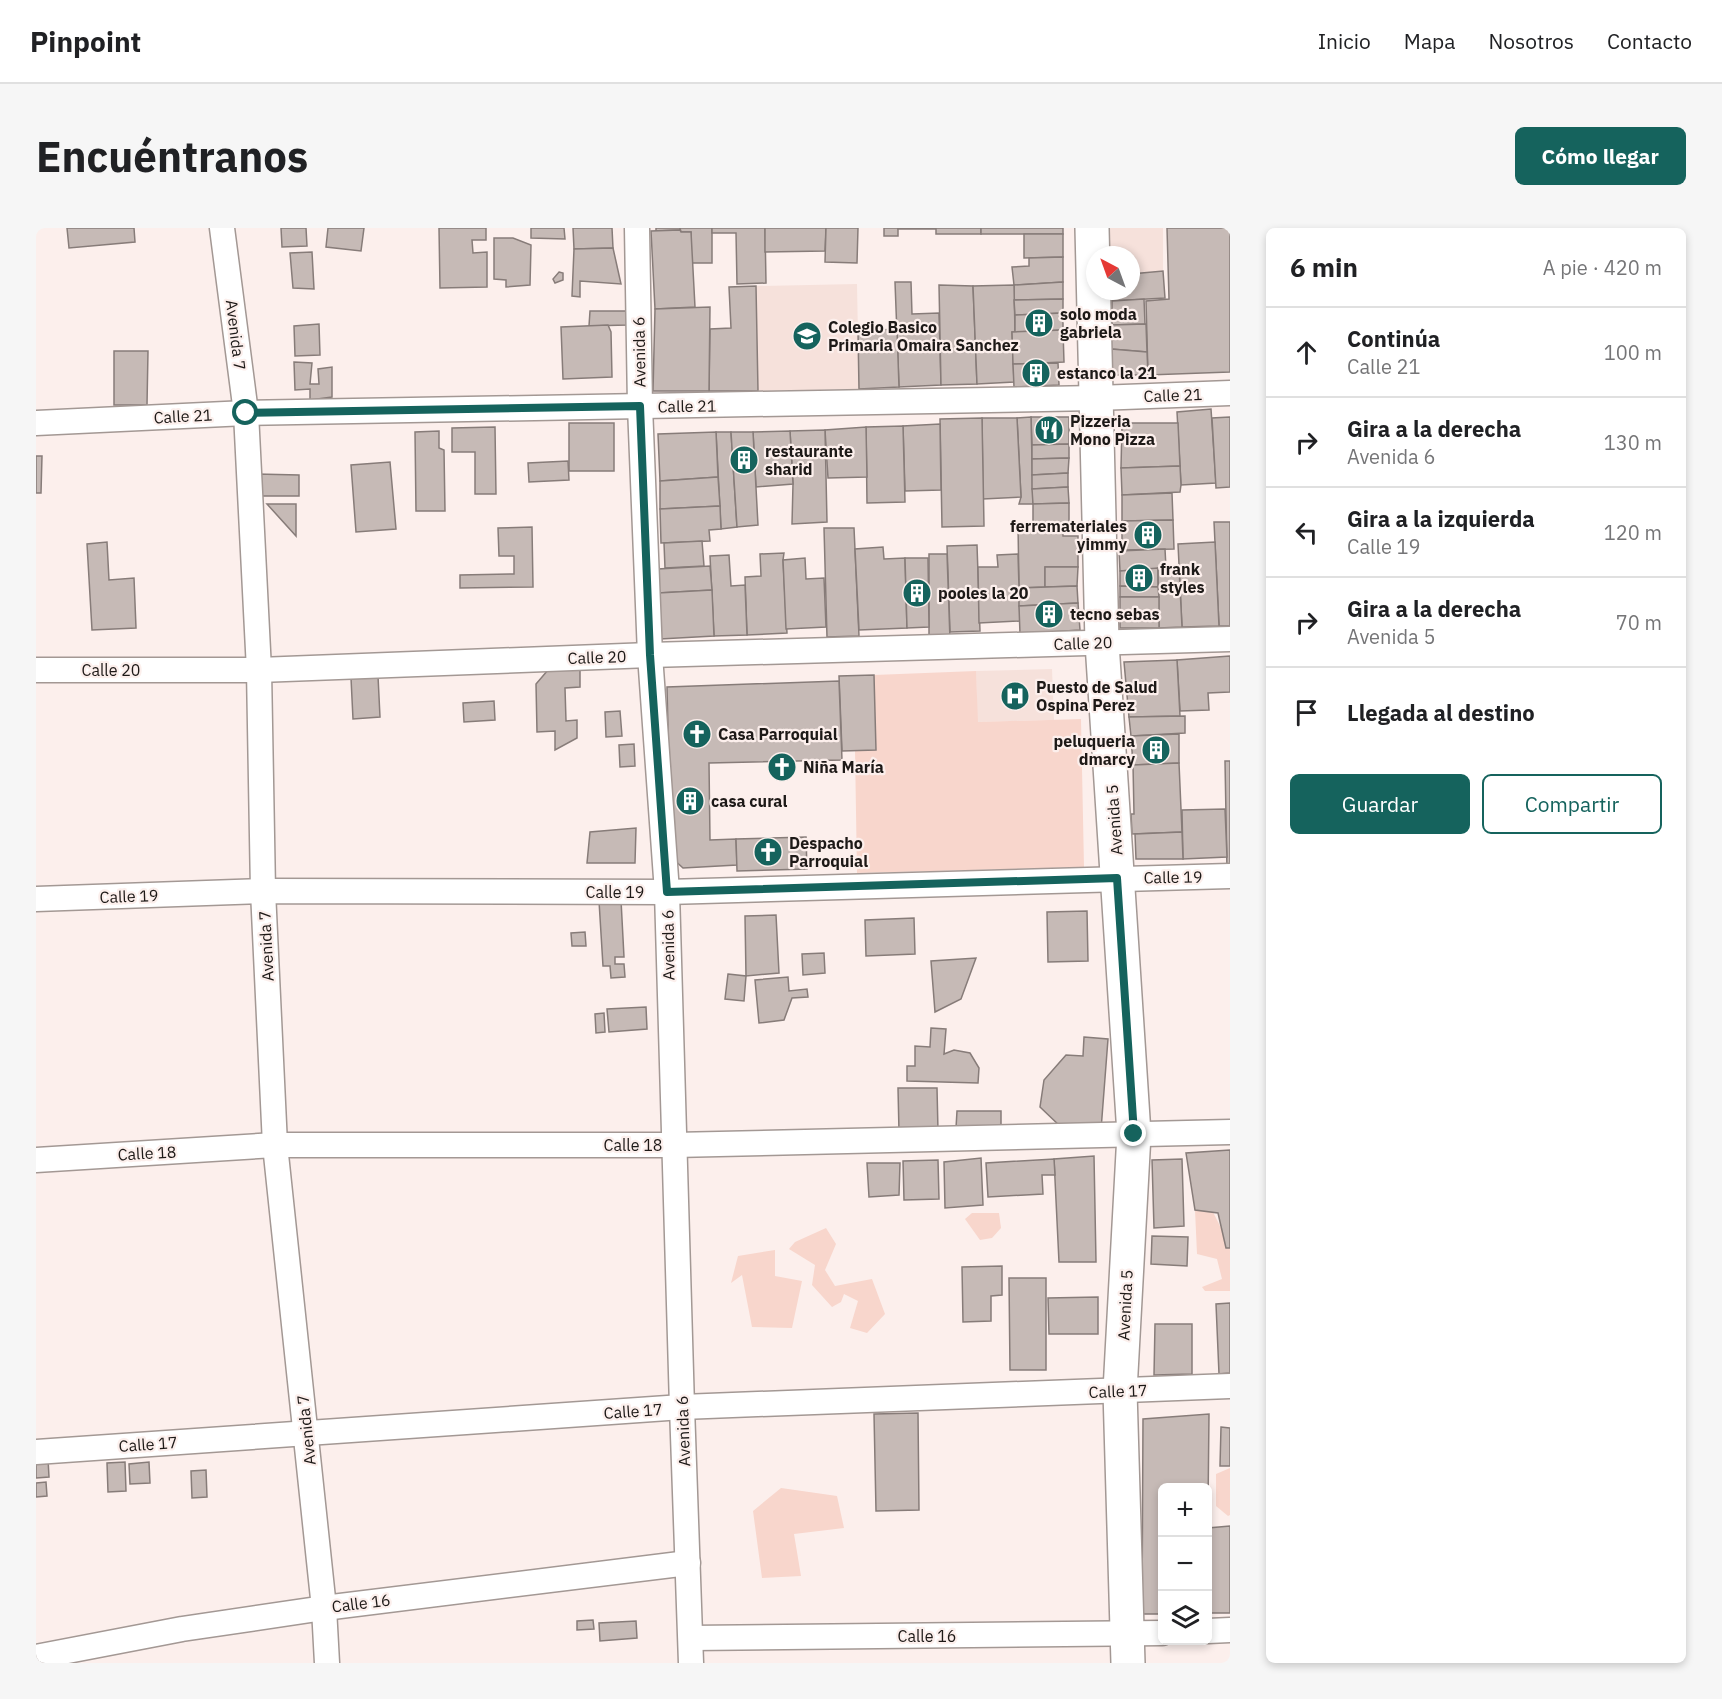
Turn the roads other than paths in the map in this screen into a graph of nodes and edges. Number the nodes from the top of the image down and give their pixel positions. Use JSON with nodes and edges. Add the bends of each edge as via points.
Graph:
{"nodes":[{"id":1,"x":222,"y":228,"type":"edge"},
{"id":2,"x":637,"y":228,"type":"edge"},
{"id":3,"x":1092,"y":228,"type":"edge"},
{"id":4,"x":1230,"y":393,"type":"edge"},
{"id":5,"x":1097,"y":398,"type":"junction"},
{"id":6,"x":640,"y":406,"type":"junction"},
{"id":7,"x":246,"y":413,"type":"junction"},
{"id":8,"x":36,"y":423,"type":"edge"},
{"id":9,"x":1230,"y":639,"type":"edge"},
{"id":10,"x":1102,"y":643,"type":"junction"},
{"id":11,"x":650,"y":655,"type":"junction"},
{"id":12,"x":36,"y":670,"type":"edge"},
{"id":13,"x":259,"y":670,"type":"junction"},
{"id":14,"x":1230,"y":876,"type":"edge"},
{"id":15,"x":1117,"y":878,"type":"junction"},
{"id":16,"x":263,"y":891,"type":"junction"},
{"id":17,"x":667,"y":892,"type":"junction"},
{"id":18,"x":36,"y":899,"type":"edge"},
{"id":19,"x":1230,"y":1132,"type":"edge"},
{"id":20,"x":1134,"y":1134,"type":"junction"},
{"id":21,"x":275,"y":1145,"type":"junction"},
{"id":22,"x":674,"y":1145,"type":"junction"},
{"id":23,"x":36,"y":1160,"type":"edge"},
{"id":24,"x":1230,"y":1386,"type":"edge"},
{"id":25,"x":1120,"y":1391,"type":"junction"},
{"id":26,"x":682,"y":1407,"type":"junction"},
{"id":27,"x":306,"y":1434,"type":"junction"},
{"id":28,"x":36,"y":1452,"type":"edge"},
{"id":29,"x":688,"y":1563,"type":"junction"},
{"id":30,"x":324,"y":1608,"type":"junction"},
{"id":31,"x":1230,"y":1630,"type":"edge"},
{"id":32,"x":1212,"y":1631,"type":"edge"},
{"id":33,"x":1158,"y":1635,"type":"edge"},
{"id":34,"x":690,"y":1638,"type":"junction"},
{"id":35,"x":1128,"y":1649,"type":"edge"},
{"id":36,"x":36,"y":1657,"type":"edge"},
{"id":37,"x":327,"y":1663,"type":"edge"},
{"id":38,"x":692,"y":1663,"type":"edge"}],
"edges":[{"from":1,"to":7,"type":"street","name":"Avenida 7"},
{"from":2,"to":6,"type":"street","name":"Avenida 6"},
{"from":3,"to":5,"type":"street","name":"Avenida 5"},
{"from":4,"to":5,"type":"street","name":"Calle 21"},
{"from":5,"to":6,"type":"street","name":"Calle 21"},
{"from":5,"to":10,"type":"street","name":"Avenida 5"},
{"from":6,"to":7,"type":"street","name":"Calle 21"},
{"from":6,"to":11,"type":"street","name":"Avenida 6"},
{"from":7,"to":8,"type":"street","name":"Calle 21"},
{"from":7,"to":13,"type":"street","name":"Avenida 7"},
{"from":9,"to":10,"type":"street","name":"Calle 20"},
{"from":10,"to":11,"type":"street","name":"Calle 20"},
{"from":10,"to":15,"type":"street","name":"Avenida 5"},
{"from":11,"to":13,"type":"street","name":"Calle 20"},
{"from":11,"to":17,"type":"street","name":"Avenida 6"},
{"from":12,"to":13,"type":"street","name":"Calle 20"},
{"from":13,"to":16,"type":"street","name":"Avenida 7"},
{"from":14,"to":15,"type":"street","name":"Calle 19"},
{"from":15,"to":17,"type":"street","name":"Calle 19"},
{"from":15,"to":20,"type":"street","name":"Avenida 5"},
{"from":16,"to":17,"type":"street","name":"Calle 19"},
{"from":16,"to":18,"type":"street","name":"Calle 19"},
{"from":16,"to":21,"type":"street","name":"Avenida 7"},
{"from":17,"to":22,"type":"street","name":"Avenida 6"},
{"from":19,"to":20,"type":"street","name":"Calle 18"},
{"from":20,"to":22,"type":"street","name":"Calle 18"},
{"from":20,"to":25,"type":"street","name":"Avenida 5"},
{"from":21,"to":22,"type":"street","name":"Calle 18"},
{"from":21,"to":23,"type":"street","name":"Calle 18"},
{"from":21,"to":27,"type":"street","name":"Avenida 7"},
{"from":22,"to":26,"type":"street","name":"Avenida 6"},
{"from":24,"to":25,"type":"street","name":"Calle 17"},
{"from":25,"to":26,"type":"street","name":"Calle 17"},
{"from":25,"to":35,"type":"street","name":"Avenida 5"},
{"from":26,"to":27,"type":"street","name":"Calle 17"},
{"from":26,"to":29,"type":"street","name":"Avenida 6"},
{"from":27,"to":28,"type":"street","name":"Calle 17"},
{"from":27,"to":30,"type":"street","name":"Avenida 7"},
{"from":29,"to":30,"type":"street","name":"Calle 16"},
{"from":29,"to":34,"type":"street","name":"Avenida 6"},
{"from":30,"to":36,"type":"street","name":"Calle 16","via":[[182,1629]]},
{"from":30,"to":37,"type":"street","name":"Avenida 7"},
{"from":31,"to":32,"type":"street"},
{"from":33,"to":35,"type":"street","name":"Calle 16"},
{"from":34,"to":35,"type":"street","name":"Calle 16"},
{"from":34,"to":38,"type":"street","name":"Avenida 6"}]}
